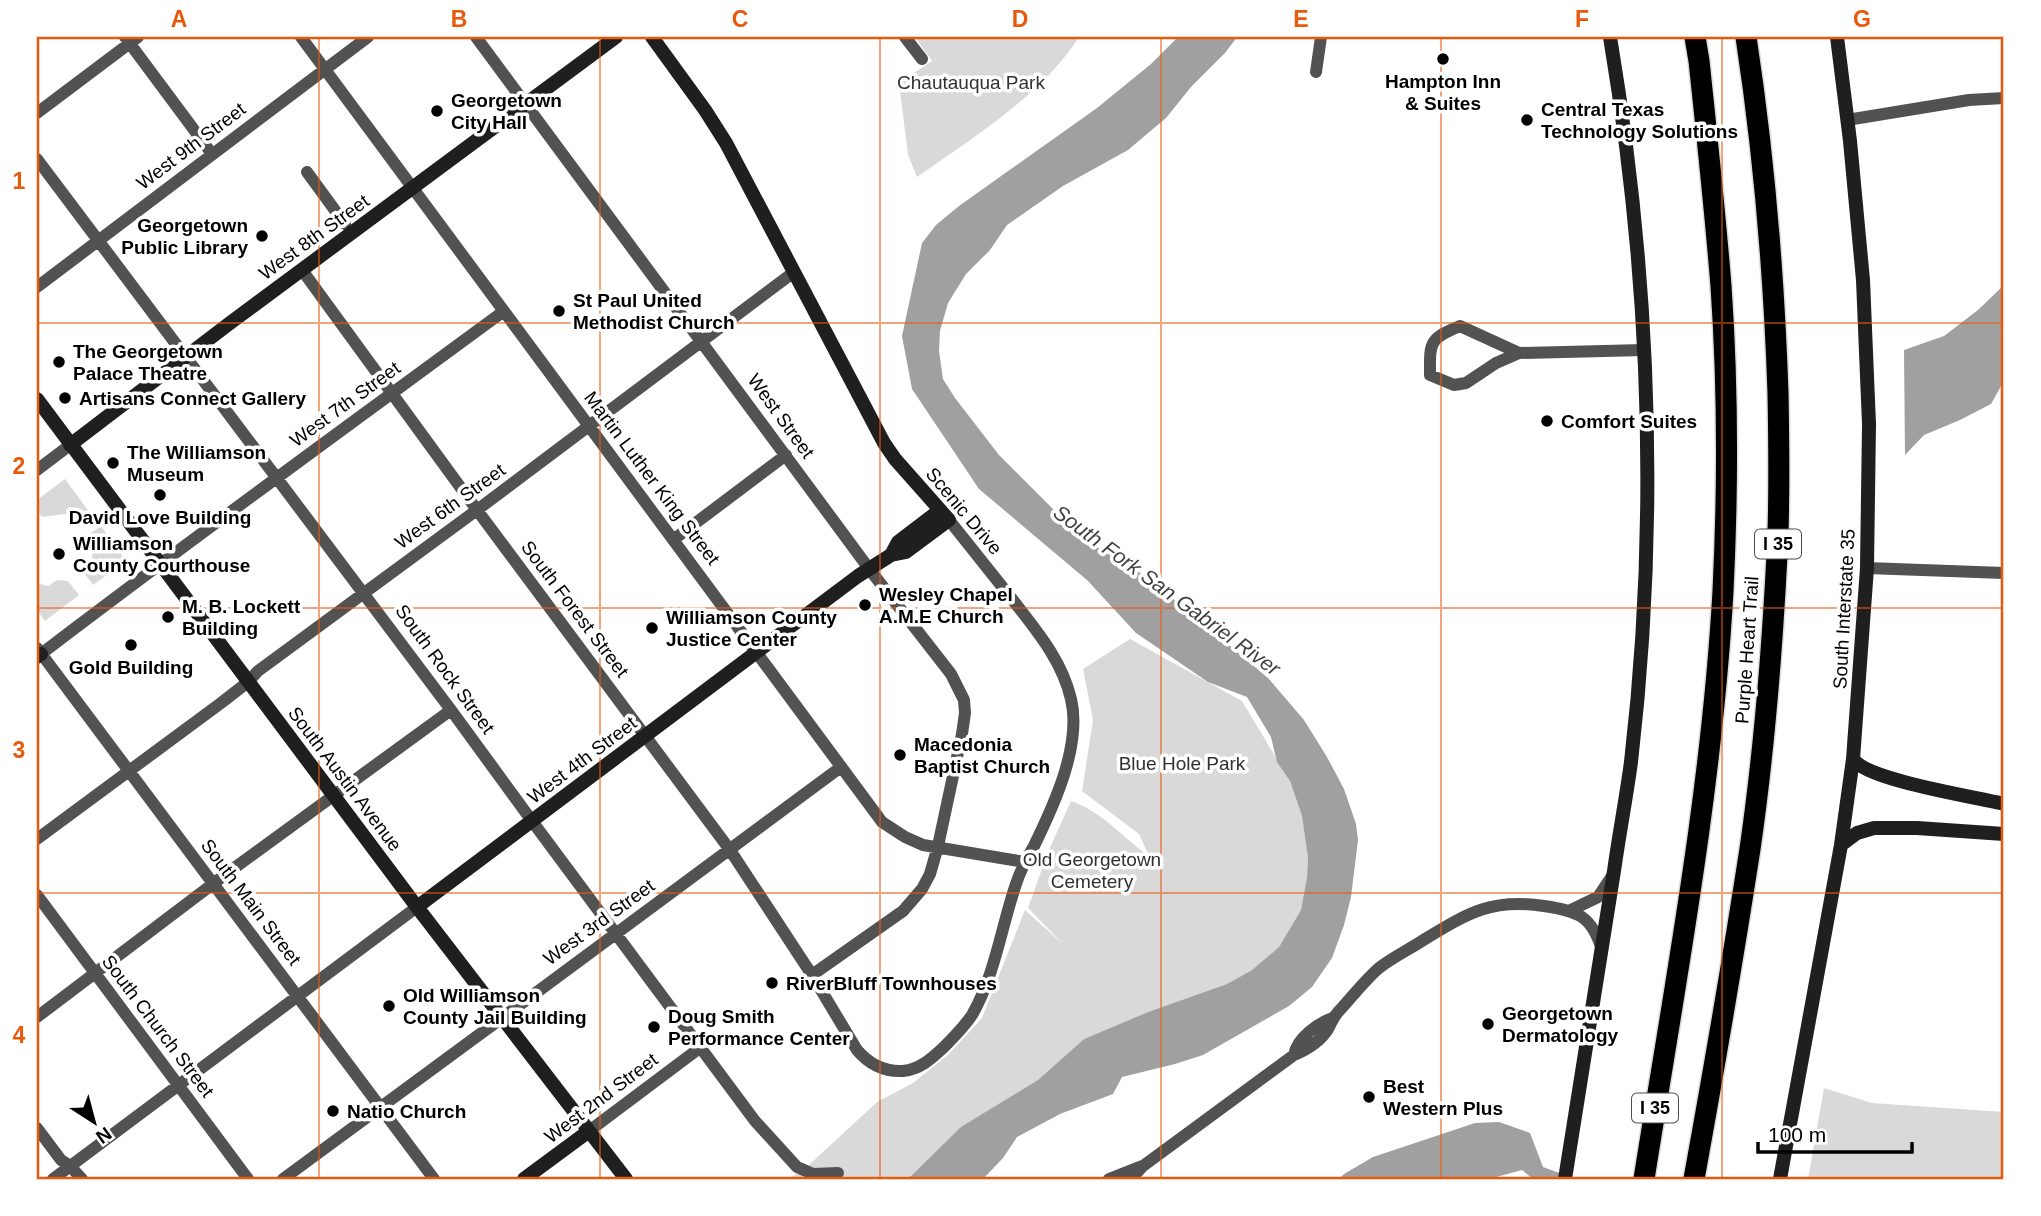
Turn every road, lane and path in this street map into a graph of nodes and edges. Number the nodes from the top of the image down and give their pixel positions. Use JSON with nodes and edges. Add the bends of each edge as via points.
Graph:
{"nodes":[{"id":1,"x":301,"y":37,"type":"edge"},
{"id":2,"x":368,"y":37,"type":"edge"},
{"id":3,"x":476,"y":37,"type":"edge"},
{"id":4,"x":616,"y":37,"type":"edge"},
{"id":5,"x":652,"y":37,"type":"edge"},
{"id":6,"x":905,"y":37,"type":"edge"},
{"id":7,"x":1321,"y":37,"type":"edge"},
{"id":8,"x":1611,"y":37,"type":"edge"},
{"id":9,"x":1695,"y":37,"type":"edge"},
{"id":10,"x":1746,"y":37,"type":"edge"},
{"id":11,"x":1837,"y":37,"type":"edge"},
{"id":12,"x":131,"y":39,"type":"edge"},
{"id":13,"x":922,"y":59,"type":"dead end"},
{"id":14,"x":325,"y":69,"type":"junction"},
{"id":15,"x":1316,"y":72,"type":"dead end"},
{"id":16,"x":2004,"y":98,"type":"edge"},
{"id":17,"x":526,"y":104,"type":"junction"},
{"id":18,"x":37,"y":113,"type":"edge"},
{"id":19,"x":1847,"y":120,"type":"junction"},
{"id":20,"x":212,"y":153,"type":"junction"},
{"id":21,"x":37,"y":159,"type":"edge"},
{"id":22,"x":307,"y":172,"type":"dead end"},
{"id":23,"x":412,"y":188,"type":"junction"},
{"id":24,"x":345,"y":224,"type":"dead end"},
{"id":25,"x":99,"y":240,"type":"junction"},
{"id":26,"x":302,"y":270,"type":"junction"},
{"id":27,"x":794,"y":272,"type":"junction"},
{"id":28,"x":37,"y":287,"type":"edge"},
{"id":29,"x":504,"y":311,"type":"junction"},
{"id":30,"x":702,"y":341,"type":"junction"},
{"id":31,"x":1644,"y":350,"type":"junction"},
{"id":32,"x":1519,"y":353,"type":"junction"},
{"id":33,"x":186,"y":357,"type":"junction"},
{"id":34,"x":392,"y":394,"type":"junction"},
{"id":35,"x":37,"y":399,"type":"edge"},
{"id":36,"x":589,"y":427,"type":"junction"},
{"id":37,"x":70,"y":445,"type":"junction"},
{"id":38,"x":786,"y":455,"type":"junction"},
{"id":39,"x":37,"y":470,"type":"edge"},
{"id":40,"x":276,"y":477,"type":"junction"},
{"id":41,"x":477,"y":510,"type":"junction"},
{"id":42,"x":945,"y":515,"type":"junction"},
{"id":43,"x":673,"y":540,"type":"junction"},
{"id":44,"x":159,"y":564,"type":"junction"},
{"id":45,"x":1867,"y":569,"type":"junction"},
{"id":46,"x":870,"y":570,"type":"junction"},
{"id":47,"x":2004,"y":573,"type":"edge"},
{"id":48,"x":364,"y":593,"type":"junction"},
{"id":49,"x":38,"y":653,"type":"edge"},
{"id":50,"x":757,"y":653,"type":"junction"},
{"id":51,"x":248,"y":682,"type":"junction"},
{"id":52,"x":451,"y":709,"type":"junction"},
{"id":53,"x":646,"y":737,"type":"junction"},
{"id":54,"x":1853,"y":759,"type":"junction"},
{"id":55,"x":841,"y":767,"type":"junction"},
{"id":56,"x":129,"y":772,"type":"junction"},
{"id":57,"x":334,"y":795,"type":"junction"},
{"id":58,"x":2004,"y":803,"type":"edge"},
{"id":59,"x":532,"y":821,"type":"junction"},
{"id":60,"x":2004,"y":834,"type":"edge"},
{"id":61,"x":37,"y":839,"type":"edge"},
{"id":62,"x":1841,"y":845,"type":"junction"},
{"id":63,"x":938,"y":846,"type":"junction"},
{"id":64,"x":730,"y":850,"type":"junction"},
{"id":65,"x":1025,"y":862,"type":"junction"},
{"id":66,"x":1614,"y":872,"type":"junction"},
{"id":67,"x":213,"y":884,"type":"junction"},
{"id":68,"x":37,"y":895,"type":"edge"},
{"id":69,"x":417,"y":907,"type":"junction"},
{"id":70,"x":1571,"y":910,"type":"junction"},
{"id":71,"x":617,"y":933,"type":"junction"},
{"id":72,"x":1602,"y":951,"type":"junction"},
{"id":73,"x":94,"y":974,"type":"junction"},
{"id":74,"x":813,"y":975,"type":"junction"},
{"id":75,"x":298,"y":997,"type":"junction"},
{"id":76,"x":37,"y":1017,"type":"edge"},
{"id":77,"x":502,"y":1017,"type":"junction"},
{"id":78,"x":701,"y":1047,"type":"junction"},
{"id":79,"x":178,"y":1085,"type":"junction"},
{"id":80,"x":380,"y":1108,"type":"junction"},
{"id":81,"x":37,"y":1128,"type":"edge"},
{"id":82,"x":589,"y":1131,"type":"junction"},
{"id":83,"x":70,"y":1166,"type":"junction"},
{"id":84,"x":1143,"y":1166,"type":"junction"},
{"id":85,"x":838,"y":1173,"type":"dead end"},
{"id":86,"x":52,"y":1179,"type":"edge"},
{"id":87,"x":82,"y":1179,"type":"edge"},
{"id":88,"x":248,"y":1179,"type":"edge"},
{"id":89,"x":283,"y":1179,"type":"edge"},
{"id":90,"x":433,"y":1179,"type":"edge"},
{"id":91,"x":524,"y":1179,"type":"edge"},
{"id":92,"x":626,"y":1179,"type":"edge"},
{"id":93,"x":1109,"y":1179,"type":"edge"},
{"id":94,"x":1131,"y":1179,"type":"edge"},
{"id":95,"x":1565,"y":1179,"type":"edge"},
{"id":96,"x":1644,"y":1179,"type":"edge"},
{"id":97,"x":1694,"y":1179,"type":"edge"},
{"id":98,"x":1780,"y":1179,"type":"edge"}],
"edges":[{"from":1,"to":14,"type":"street","name":"Martin Luther King Street"},
{"from":2,"to":14,"type":"street","name":"West 9th Street"},
{"from":3,"to":17,"type":"street","name":"West Street"},
{"from":4,"to":17,"type":"main road","name":"West 8th Street"},
{"from":5,"to":27,"type":"main road","name":"Scenic Drive","via":[[726,143]]},
{"from":6,"to":13,"type":"street"},
{"from":7,"to":15,"type":"street"},
{"from":8,"to":31,"type":"main road","via":[[1627,144]]},
{"from":9,"to":96,"type":"highway","name":"Purple Heart Trail","number":"I 35","via":[[1721,288],[1726,392],[1723,589],[1708,763]]},
{"from":10,"to":97,"type":"highway","name":"Purple Heart Trail","number":"I 35","via":[[1776,326],[1777,552],[1750,847]]},
{"from":11,"to":19,"type":"main road","name":"South Interstate 35"},
{"from":12,"to":18,"type":"street"},
{"from":12,"to":20,"type":"street"},
{"from":14,"to":20,"type":"street","name":"West 9th Street"},
{"from":14,"to":23,"type":"street","name":"Martin Luther King Street"},
{"from":16,"to":19,"type":"street"},
{"from":17,"to":23,"type":"main road","name":"West 8th Street"},
{"from":17,"to":30,"type":"street","name":"West Street"},
{"from":19,"to":45,"type":"main road","name":"South Interstate 35","via":[[1863,280],[1869,424]]},
{"from":20,"to":25,"type":"street","name":"West 9th Street"},
{"from":21,"to":25,"type":"street","name":"South Rock Street"},
{"from":22,"to":24,"type":"street"},
{"from":23,"to":26,"type":"main road","name":"West 8th Street"},
{"from":23,"to":29,"type":"street","name":"Martin Luther King Street"},
{"from":25,"to":28,"type":"street","name":"West 9th Street"},
{"from":25,"to":33,"type":"street","name":"South Rock Street"},
{"from":26,"to":33,"type":"main road","name":"West 8th Street"},
{"from":26,"to":34,"type":"street","name":"South Forest Street"},
{"from":27,"to":30,"type":"street","name":"West 6th Street"},
{"from":27,"to":42,"type":"main road","name":"Scenic Drive","via":[[884,443]]},
{"from":29,"to":34,"type":"street","name":"West 7th Street"},
{"from":29,"to":36,"type":"street","name":"Martin Luther King Street"},
{"from":30,"to":36,"type":"street","name":"West 6th Street"},
{"from":30,"to":38,"type":"street","name":"West Street"},
{"from":31,"to":32,"type":"street"},
{"from":31,"to":66,"type":"main road","via":[[1646,562],[1630,763]]},
{"from":32,"to":32,"type":"street","via":[[1460,326],[1438,336],[1431,346],[1430,375],[1454,386]]},
{"from":33,"to":37,"type":"main road","name":"West 8th Street"},
{"from":33,"to":40,"type":"street","name":"South Rock Street"},
{"from":34,"to":40,"type":"street","name":"West 7th Street"},
{"from":34,"to":41,"type":"street","name":"South Forest Street"},
{"from":35,"to":37,"type":"main road","name":"South Austin Avenue"},
{"from":36,"to":41,"type":"street","name":"West 6th Street"},
{"from":36,"to":43,"type":"street","name":"Martin Luther King Street"},
{"from":37,"to":39,"type":"street","name":"West 8th Street"},
{"from":37,"to":44,"type":"main road","name":"South Austin Avenue"},
{"from":38,"to":43,"type":"street"},
{"from":38,"to":46,"type":"street","name":"West Street"},
{"from":40,"to":44,"type":"street","name":"West 7th Street"},
{"from":40,"to":48,"type":"street","name":"South Rock Street"},
{"from":41,"to":48,"type":"street","name":"West 6th Street"},
{"from":41,"to":53,"type":"street","name":"South Forest Street"},
{"from":42,"to":46,"type":"main road","name":"West 4th Street","via":[[898,542],[891,555]]},
{"from":42,"to":65,"type":"street","name":"Scenic Drive","via":[[1048,646],[1072,701],[1067,762]]},
{"from":43,"to":50,"type":"street","name":"Martin Luther King Street"},
{"from":44,"to":49,"type":"street","name":"West 7th Street"},
{"from":44,"to":51,"type":"main road","name":"South Austin Avenue"},
{"from":45,"to":47,"type":"street"},
{"from":45,"to":54,"type":"main road","name":"South Interstate 35"},
{"from":46,"to":50,"type":"main road","name":"West 4th Street"},
{"from":46,"to":63,"type":"street","name":"West Street","via":[[951,674],[964,701],[962,734]]},
{"from":48,"to":51,"type":"street","name":"West 6th Street"},
{"from":48,"to":52,"type":"street","name":"South Rock Street"},
{"from":49,"to":56,"type":"street","name":"South Main Street"},
{"from":50,"to":53,"type":"main road","name":"West 4th Street"},
{"from":50,"to":55,"type":"street","name":"Martin Luther King Street"},
{"from":51,"to":56,"type":"street","name":"West 6th Street"},
{"from":51,"to":57,"type":"main road","name":"South Austin Avenue"},
{"from":52,"to":57,"type":"street"},
{"from":52,"to":59,"type":"street","name":"South Rock Street"},
{"from":53,"to":59,"type":"main road","name":"West 4th Street"},
{"from":53,"to":64,"type":"street","name":"South Forest Street"},
{"from":54,"to":58,"type":"main road","via":[[1876,774]]},
{"from":54,"to":62,"type":"main road","name":"South Interstate 35"},
{"from":55,"to":63,"type":"street","name":"Martin Luther King Street","via":[[882,822],[923,845]]},
{"from":55,"to":64,"type":"street","name":"West 3rd Street"},
{"from":56,"to":61,"type":"street","name":"West 6th Street"},
{"from":56,"to":67,"type":"street","name":"South Main Street"},
{"from":57,"to":67,"type":"street"},
{"from":57,"to":69,"type":"main road","name":"South Austin Avenue"},
{"from":59,"to":69,"type":"main road","name":"West 4th Street"},
{"from":59,"to":71,"type":"street","name":"South Rock Street"},
{"from":60,"to":62,"type":"main road","via":[[1874,828]]},
{"from":62,"to":98,"type":"main road","name":"South Interstate 35"},
{"from":63,"to":65,"type":"street","name":"Martin Luther King Street"},
{"from":63,"to":74,"type":"street","via":[[922,889],[903,911]]},
{"from":64,"to":71,"type":"street","name":"West 3rd Street"},
{"from":64,"to":74,"type":"street","name":"South Forest Street"},
{"from":65,"to":74,"type":"street","name":"Scenic Drive","via":[[972,1015],[920,1067],[888,1070],[865,1059]]},
{"from":66,"to":70,"type":"street","via":[[1598,897]]},
{"from":66,"to":72,"type":"main road"},
{"from":67,"to":73,"type":"street"},
{"from":67,"to":75,"type":"street","name":"South Main Street"},
{"from":68,"to":73,"type":"street","name":"South Church Street"},
{"from":69,"to":75,"type":"street","name":"West 4th Street"},
{"from":69,"to":77,"type":"main road","name":"South Austin Avenue"},
{"from":70,"to":72,"type":"street","via":[[1594,928]]},
{"from":70,"to":84,"type":"street","via":[[1504,904],[1458,919],[1377,970],[1314,1045]]},
{"from":71,"to":77,"type":"street","name":"West 3rd Street"},
{"from":71,"to":78,"type":"street","name":"South Rock Street"},
{"from":72,"to":95,"type":"main road"},
{"from":73,"to":76,"type":"street"},
{"from":73,"to":79,"type":"street","name":"South Church Street"},
{"from":75,"to":79,"type":"street","name":"West 4th Street"},
{"from":75,"to":80,"type":"street","name":"South Main Street"},
{"from":77,"to":80,"type":"street","name":"West 3rd Street"},
{"from":77,"to":82,"type":"main road","name":"South Austin Avenue"},
{"from":78,"to":82,"type":"street","name":"West 2nd Street"},
{"from":78,"to":85,"type":"street","name":"South Rock Street","via":[[755,1121],[797,1167],[813,1174]]},
{"from":79,"to":83,"type":"street","name":"West 4th Street"},
{"from":79,"to":88,"type":"street","name":"South Church Street"},
{"from":80,"to":89,"type":"street","name":"West 3rd Street"},
{"from":80,"to":90,"type":"street","name":"South Main Street"},
{"from":81,"to":83,"type":"street"},
{"from":82,"to":91,"type":"main road","name":"West 2nd Street"},
{"from":82,"to":92,"type":"main road","name":"South Austin Avenue"},
{"from":83,"to":86,"type":"street","name":"West 4th Street"},
{"from":83,"to":87,"type":"street"},
{"from":84,"to":93,"type":"street"},
{"from":84,"to":94,"type":"street"}]}
